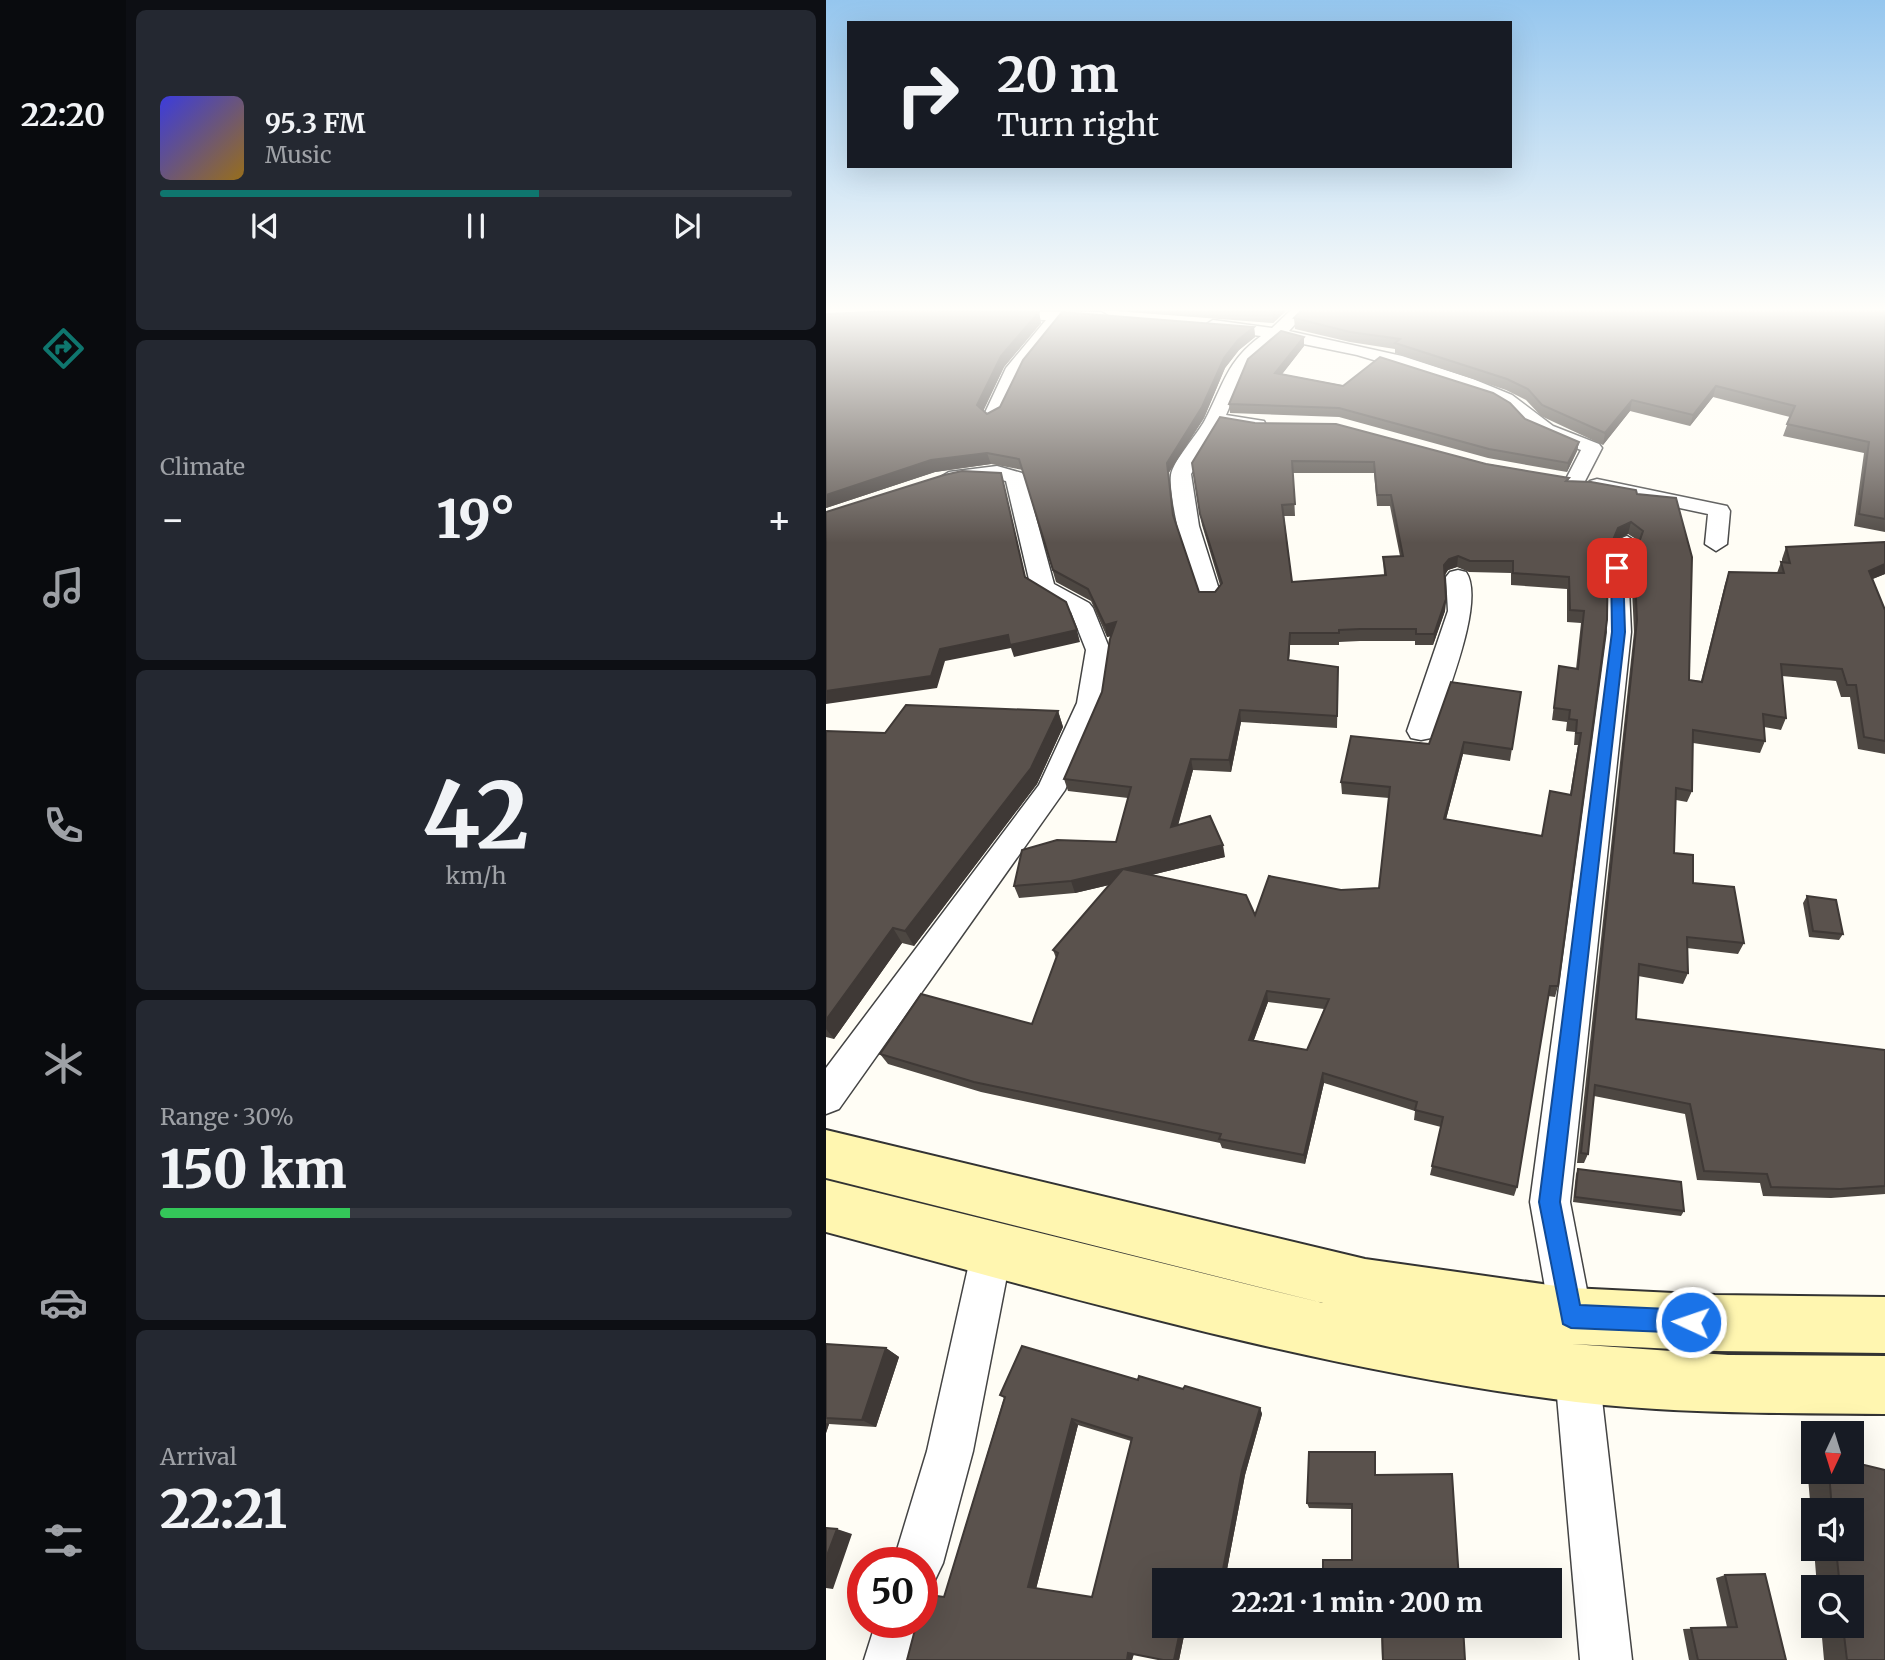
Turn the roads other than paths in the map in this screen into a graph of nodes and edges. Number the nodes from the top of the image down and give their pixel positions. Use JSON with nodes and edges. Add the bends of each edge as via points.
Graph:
{"nodes":[{"id":1,"x":1006,"y":387,"type":"edge"},
{"id":2,"x":1227,"y":387,"type":"edge"},
{"id":3,"x":1474,"y":387,"type":"edge"},
{"id":4,"x":992,"y":417,"type":"edge"},
{"id":5,"x":1215,"y":419,"type":"junction"},
{"id":6,"x":1276,"y":425,"type":"edge"},
{"id":7,"x":1549,"y":477,"type":"edge"},
{"id":8,"x":1575,"y":481,"type":"junction"},
{"id":9,"x":931,"y":482,"type":"edge"},
{"id":10,"x":1627,"y":543,"type":"dead end"},
{"id":11,"x":1716,"y":544,"type":"dead end"},
{"id":12,"x":1458,"y":577,"type":"dead end"},
{"id":13,"x":1209,"y":596,"type":"edge"},
{"id":14,"x":1421,"y":731,"type":"dead end"},
{"id":15,"x":826,"y":1097,"type":"edge"},
{"id":16,"x":826,"y":1154,"type":"edge"},
{"id":17,"x":826,"y":1206,"type":"edge"},
{"id":18,"x":992,"y":1250,"type":"junction"},
{"id":19,"x":1571,"y":1316,"type":"junction"},
{"id":20,"x":1885,"y":1325,"type":"edge"},
{"id":21,"x":1577,"y":1373,"type":"junction"},
{"id":22,"x":1885,"y":1385,"type":"edge"},
{"id":23,"x":923,"y":1547,"type":"edge"},
{"id":24,"x":896,"y":1638,"type":"edge"},
{"id":25,"x":890,"y":1660,"type":"edge"},
{"id":26,"x":1606,"y":1660,"type":"edge"}],
"edges":[{"from":1,"to":4,"type":"street"},
{"from":2,"to":5,"type":"street"},
{"from":3,"to":8,"type":"street","via":[[1518,406],[1532,422],[1592,448]]},
{"from":5,"to":6,"type":"street"},
{"from":5,"to":13,"type":"street","via":[[1181,474],[1188,526]]},
{"from":7,"to":8,"type":"street"},
{"from":8,"to":11,"type":"street","via":[[1712,508],[1718,511]]},
{"from":9,"to":15,"type":"street","via":[[970,473],[1015,477],[1043,588],[1081,608],[1098,649],[1090,703],[1051,790]]},
{"from":10,"to":19,"type":"street","via":[[1617,568],[1619,632],[1550,1202]]},
{"from":12,"to":14,"type":"street","via":[[1460,611]]},
{"from":16,"to":19,"type":"main road","via":[[1365,1286]]},
{"from":17,"to":18,"type":"main road"},
{"from":18,"to":21,"type":"main road","via":[[1354,1338]]},
{"from":18,"to":23,"type":"street","via":[[950,1451]]},
{"from":19,"to":20,"type":"main road"},
{"from":21,"to":22,"type":"main road","via":[[1728,1384]]},
{"from":21,"to":26,"type":"street"},
{"from":24,"to":25,"type":"street"}]}
